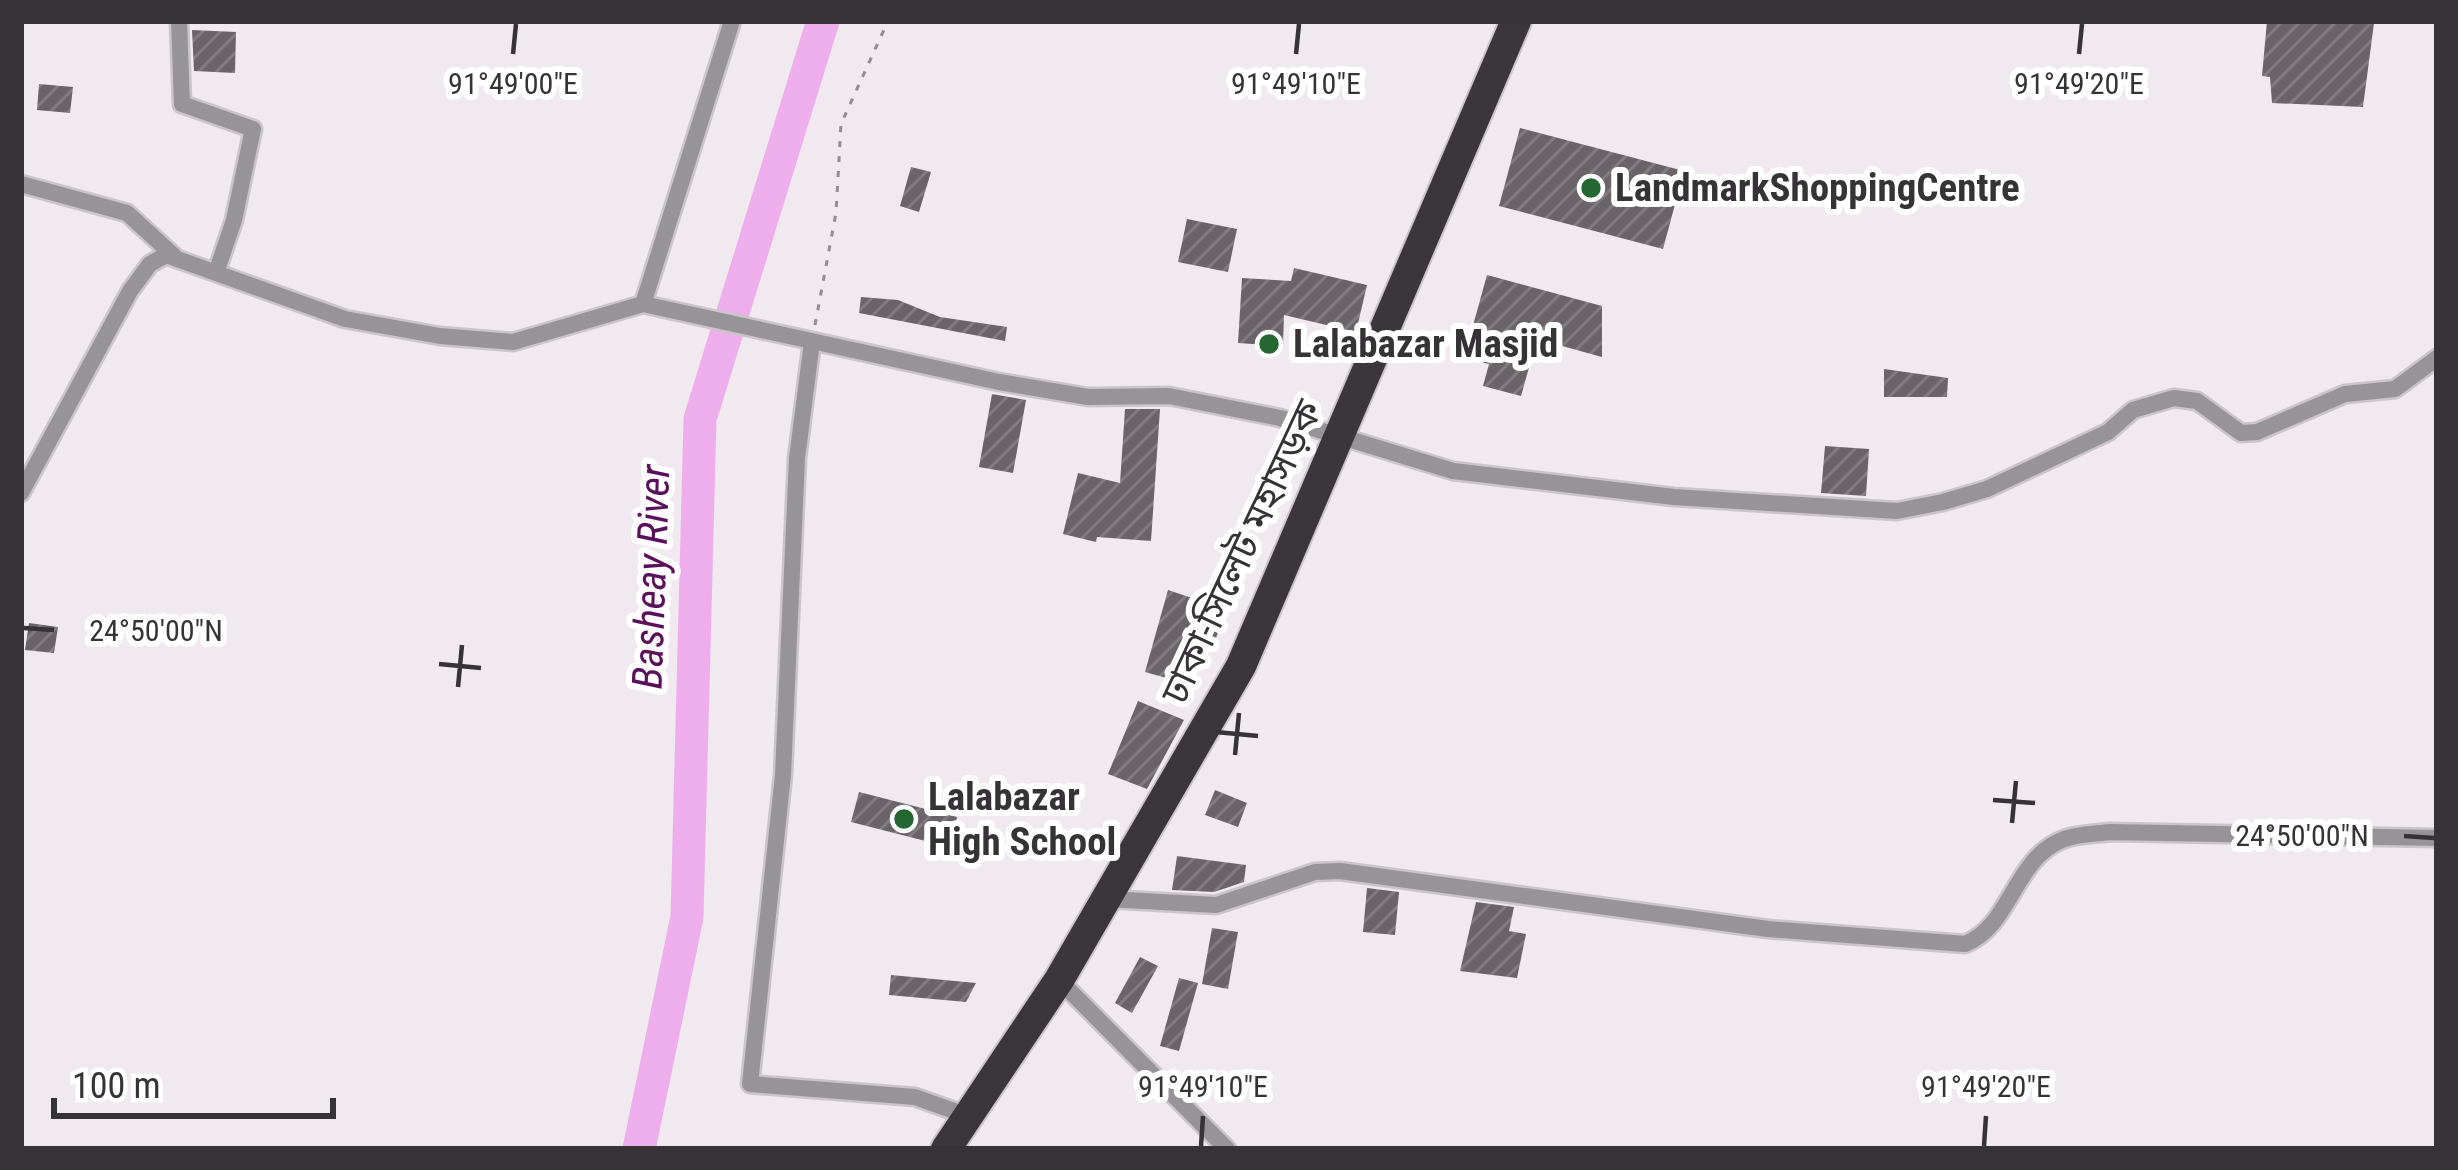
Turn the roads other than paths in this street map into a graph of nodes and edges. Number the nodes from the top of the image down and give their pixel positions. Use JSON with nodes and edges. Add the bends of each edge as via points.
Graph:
{"nodes":[{"id":1,"x":179,"y":21,"type":"edge"},
{"id":2,"x":732,"y":21,"type":"edge"},
{"id":3,"x":1516,"y":21,"type":"edge"},
{"id":4,"x":21,"y":184,"type":"edge"},
{"id":5,"x":174,"y":256,"type":"junction"},
{"id":6,"x":217,"y":269,"type":"junction"},
{"id":7,"x":643,"y":304,"type":"junction"},
{"id":8,"x":803,"y":341,"type":"junction"},
{"id":9,"x":2437,"y":358,"type":"edge"},
{"id":10,"x":1341,"y":433,"type":"junction"},
{"id":11,"x":21,"y":493,"type":"edge"},
{"id":12,"x":2437,"y":838,"type":"edge"},
{"id":13,"x":1107,"y":899,"type":"junction"},
{"id":14,"x":1059,"y":980,"type":"junction"},
{"id":15,"x":968,"y":1116,"type":"junction"},
{"id":16,"x":946,"y":1149,"type":"edge"},
{"id":17,"x":1227,"y":1149,"type":"edge"}],
"edges":[{"from":1,"to":6,"type":"street","via":[[182,104],[253,129]]},
{"from":2,"to":7,"type":"street"},
{"from":3,"to":10,"type":"highway","name":"ঢাকা-সিলেট মহাসড়ক"},
{"from":4,"to":5,"type":"street","via":[[127,213]]},
{"from":5,"to":6,"type":"street"},
{"from":5,"to":11,"type":"street","via":[[158,256],[130,291]]},
{"from":6,"to":7,"type":"street","via":[[345,319],[476,341],[553,334]]},
{"from":7,"to":8,"type":"street"},
{"from":8,"to":10,"type":"street","via":[[1066,394],[1169,396]]},
{"from":8,"to":15,"type":"street","via":[[783,775],[750,1084],[915,1097]]},
{"from":9,"to":10,"type":"street","via":[[2395,389],[2344,394],[2257,432],[2241,434],[2197,401],[2174,398],[2133,410],[2108,432],[1987,489],[1897,511],[1674,497],[1453,471]]},
{"from":10,"to":13,"type":"highway","name":"ঢাকা-সিলেট মহাসড়ক","via":[[1240,665]]},
{"from":12,"to":13,"type":"street","via":[[2066,838],[2030,864],[1982,937],[1965,944],[1768,929],[1340,871],[1216,905]]},
{"from":13,"to":14,"type":"highway","name":"ঢাকা-সিলেট মহাসড়ক"},
{"from":14,"to":15,"type":"highway","name":"ঢাকা-সিলেট মহাসড়ক"},
{"from":14,"to":17,"type":"street"},
{"from":15,"to":16,"type":"highway","name":"ঢাকা-সিলেট মহাসড়ক"}]}
